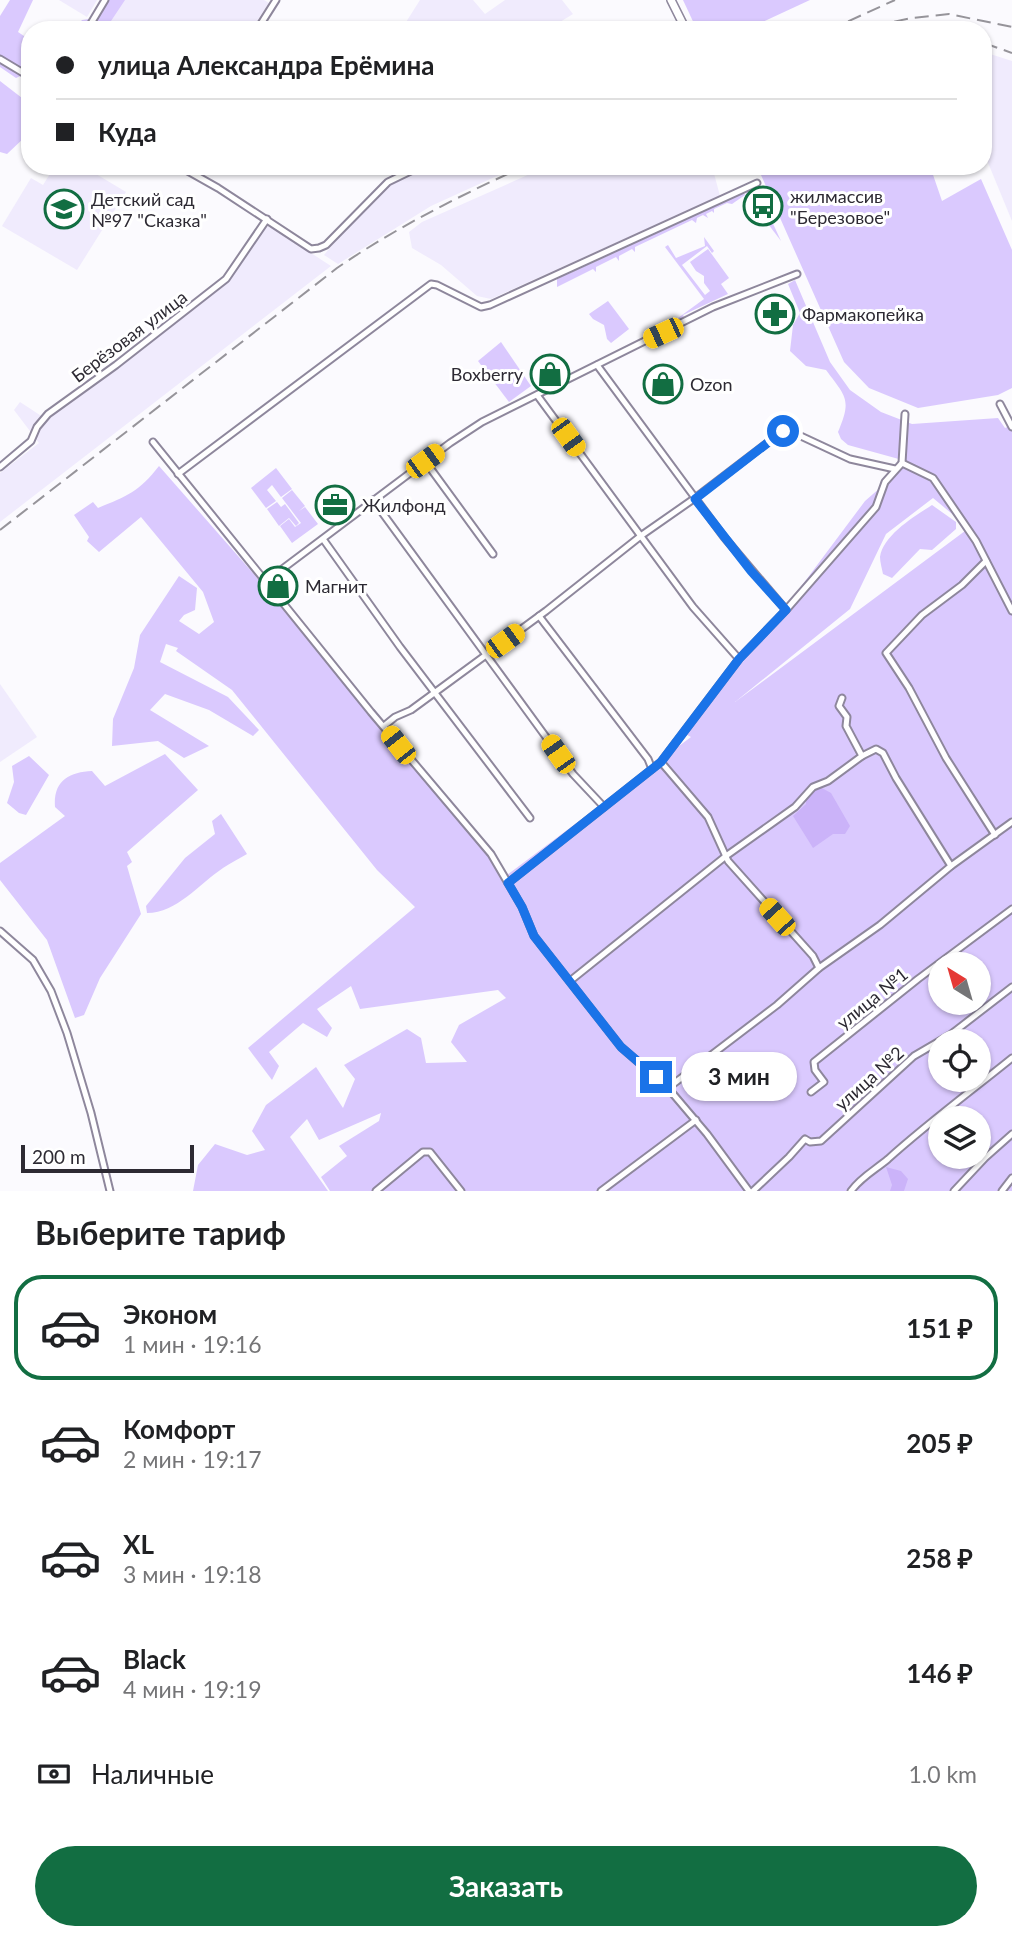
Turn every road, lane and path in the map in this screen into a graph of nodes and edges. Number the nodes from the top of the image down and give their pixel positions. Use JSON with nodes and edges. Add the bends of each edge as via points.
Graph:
{"nodes":[{"id":1,"x":105,"y":0,"type":"edge"},
{"id":2,"x":276,"y":0,"type":"edge"},
{"id":3,"x":671,"y":0,"type":"edge"},
{"id":4,"x":92,"y":21,"type":"edge"},
{"id":5,"x":263,"y":21,"type":"edge"},
{"id":6,"x":681,"y":21,"type":"edge"},
{"id":7,"x":0,"y":60,"type":"edge"},
{"id":8,"x":21,"y":72,"type":"edge"},
{"id":9,"x":194,"y":175,"type":"edge"},
{"id":10,"x":402,"y":175,"type":"edge"},
{"id":11,"x":757,"y":183,"type":"dead end"},
{"id":12,"x":267,"y":219,"type":"junction"},
{"id":13,"x":797,"y":274,"type":"dead end"},
{"id":14,"x":597,"y":365,"type":"junction"},
{"id":15,"x":537,"y":395,"type":"junction"},
{"id":16,"x":1000,"y":404,"type":"dead end"},
{"id":17,"x":905,"y":414,"type":"dead end"},
{"id":18,"x":1012,"y":427,"type":"edge"},
{"id":19,"x":153,"y":442,"type":"dead end"},
{"id":20,"x":425,"y":461,"type":"junction"},
{"id":21,"x":902,"y":463,"type":"junction"},
{"id":22,"x":0,"y":467,"type":"edge"},
{"id":23,"x":895,"y":469,"type":"junction"},
{"id":24,"x":178,"y":474,"type":"junction"},
{"id":25,"x":695,"y":499,"type":"junction"},
{"id":26,"x":373,"y":500,"type":"junction"},
{"id":27,"x":642,"y":534,"type":"junction"},
{"id":28,"x":323,"y":539,"type":"junction"},
{"id":29,"x":493,"y":554,"type":"dead end"},
{"id":30,"x":986,"y":561,"type":"junction"},
{"id":31,"x":265,"y":582,"type":"junction"},
{"id":32,"x":786,"y":610,"type":"junction"},
{"id":33,"x":1012,"y":611,"type":"edge"},
{"id":34,"x":539,"y":616,"type":"junction"},
{"id":35,"x":487,"y":654,"type":"junction"},
{"id":36,"x":739,"y":659,"type":"junction"},
{"id":37,"x":435,"y":692,"type":"junction"},
{"id":38,"x":842,"y":698,"type":"dead end"},
{"id":39,"x":384,"y":726,"type":"junction"},
{"id":40,"x":862,"y":756,"type":"junction"},
{"id":41,"x":661,"y":762,"type":"junction"},
{"id":42,"x":652,"y":769,"type":"junction"},
{"id":43,"x":604,"y":807,"type":"junction"},
{"id":44,"x":530,"y":818,"type":"dead end"},
{"id":45,"x":1012,"y":822,"type":"edge"},
{"id":46,"x":995,"y":835,"type":"junction"},
{"id":47,"x":726,"y":856,"type":"junction"},
{"id":48,"x":951,"y":866,"type":"junction"},
{"id":49,"x":508,"y":883,"type":"junction"},
{"id":50,"x":1012,"y":909,"type":"edge"},
{"id":51,"x":0,"y":931,"type":"edge"},
{"id":52,"x":819,"y":968,"type":"junction"},
{"id":53,"x":570,"y":981,"type":"junction"},
{"id":54,"x":1012,"y":987,"type":"edge"},
{"id":55,"x":1012,"y":1058,"type":"edge"},
{"id":56,"x":668,"y":1088,"type":"junction"},
{"id":57,"x":811,"y":1092,"type":"dead end"},
{"id":58,"x":696,"y":1121,"type":"junction"},
{"id":59,"x":1012,"y":1134,"type":"edge"},
{"id":60,"x":1012,"y":1178,"type":"edge"},
{"id":61,"x":110,"y":1191,"type":"edge"},
{"id":62,"x":376,"y":1191,"type":"edge"},
{"id":63,"x":461,"y":1191,"type":"edge"},
{"id":64,"x":601,"y":1191,"type":"edge"},
{"id":65,"x":751,"y":1191,"type":"edge"},
{"id":66,"x":851,"y":1191,"type":"edge"},
{"id":67,"x":954,"y":1191,"type":"edge"},
{"id":68,"x":1002,"y":1191,"type":"edge"}],
"edges":[{"from":1,"to":4,"type":"street"},
{"from":2,"to":5,"type":"street"},
{"from":3,"to":6,"type":"street"},
{"from":7,"to":8,"type":"street"},
{"from":9,"to":12,"type":"street"},
{"from":10,"to":12,"type":"street","via":[[388,182],[319,248],[311,249]]},
{"from":11,"to":24,"type":"street","via":[[490,305],[481,307],[430,284]]},
{"from":12,"to":22,"type":"street","name":"Берёзовая улица","via":[[226,279],[48,414],[30,441]]},
{"from":13,"to":14,"type":"street","via":[[713,306]]},
{"from":14,"to":15,"type":"street"},
{"from":14,"to":25,"type":"street"},
{"from":15,"to":20,"type":"street","via":[[482,422]]},
{"from":15,"to":27,"type":"street"},
{"from":16,"to":18,"type":"street"},
{"from":17,"to":21,"type":"street"},
{"from":19,"to":24,"type":"street"},
{"from":20,"to":26,"type":"street"},
{"from":20,"to":29,"type":"street"},
{"from":21,"to":23,"type":"street"},
{"from":21,"to":30,"type":"street","via":[[933,478]]},
{"from":23,"to":25,"type":"street","via":[[850,459],[783,431]]},
{"from":23,"to":32,"type":"street","via":[[876,507]]},
{"from":24,"to":31,"type":"street"},
{"from":25,"to":27,"type":"street"},
{"from":25,"to":32,"type":"street"},
{"from":26,"to":28,"type":"street"},
{"from":26,"to":35,"type":"street"},
{"from":27,"to":34,"type":"street"},
{"from":27,"to":36,"type":"street","via":[[693,607]]},
{"from":28,"to":31,"type":"street"},
{"from":28,"to":37,"type":"street"},
{"from":30,"to":33,"type":"street"},
{"from":30,"to":46,"type":"street","via":[[922,615],[886,653]]},
{"from":31,"to":39,"type":"street"},
{"from":32,"to":36,"type":"street"},
{"from":34,"to":35,"type":"street"},
{"from":34,"to":42,"type":"street"},
{"from":35,"to":37,"type":"street"},
{"from":35,"to":43,"type":"street","via":[[573,774]]},
{"from":36,"to":41,"type":"street"},
{"from":37,"to":39,"type":"street"},
{"from":37,"to":44,"type":"street"},
{"from":38,"to":40,"type":"street","via":[[839,706]]},
{"from":39,"to":49,"type":"street","via":[[491,854]]},
{"from":40,"to":47,"type":"street","via":[[813,787],[795,807]]},
{"from":40,"to":48,"type":"street","via":[[876,749],[883,753]]},
{"from":41,"to":42,"type":"street"},
{"from":41,"to":47,"type":"street","via":[[708,817]]},
{"from":42,"to":43,"type":"street"},
{"from":43,"to":49,"type":"street"},
{"from":45,"to":46,"type":"street"},
{"from":46,"to":48,"type":"street"},
{"from":47,"to":52,"type":"street"},
{"from":47,"to":53,"type":"street"},
{"from":48,"to":52,"type":"street"},
{"from":49,"to":53,"type":"street","via":[[534,936]]},
{"from":50,"to":57,"type":"street","name":"улица №1","via":[[814,1062],[824,1083]]},
{"from":51,"to":61,"type":"street","via":[[33,960],[51,990],[87,1100]]},
{"from":52,"to":56,"type":"street","via":[[777,1006]]},
{"from":53,"to":56,"type":"street","via":[[621,1047]]},
{"from":54,"to":65,"type":"street","name":"улица №2","via":[[915,1056],[821,1142],[805,1139]]},
{"from":55,"to":66,"type":"street","via":[[860,1179]]},
{"from":56,"to":58,"type":"street"},
{"from":58,"to":64,"type":"street"},
{"from":58,"to":65,"type":"street"},
{"from":59,"to":67,"type":"street"},
{"from":60,"to":68,"type":"street"},
{"from":62,"to":63,"type":"street","via":[[423,1152],[430,1152]]}]}
